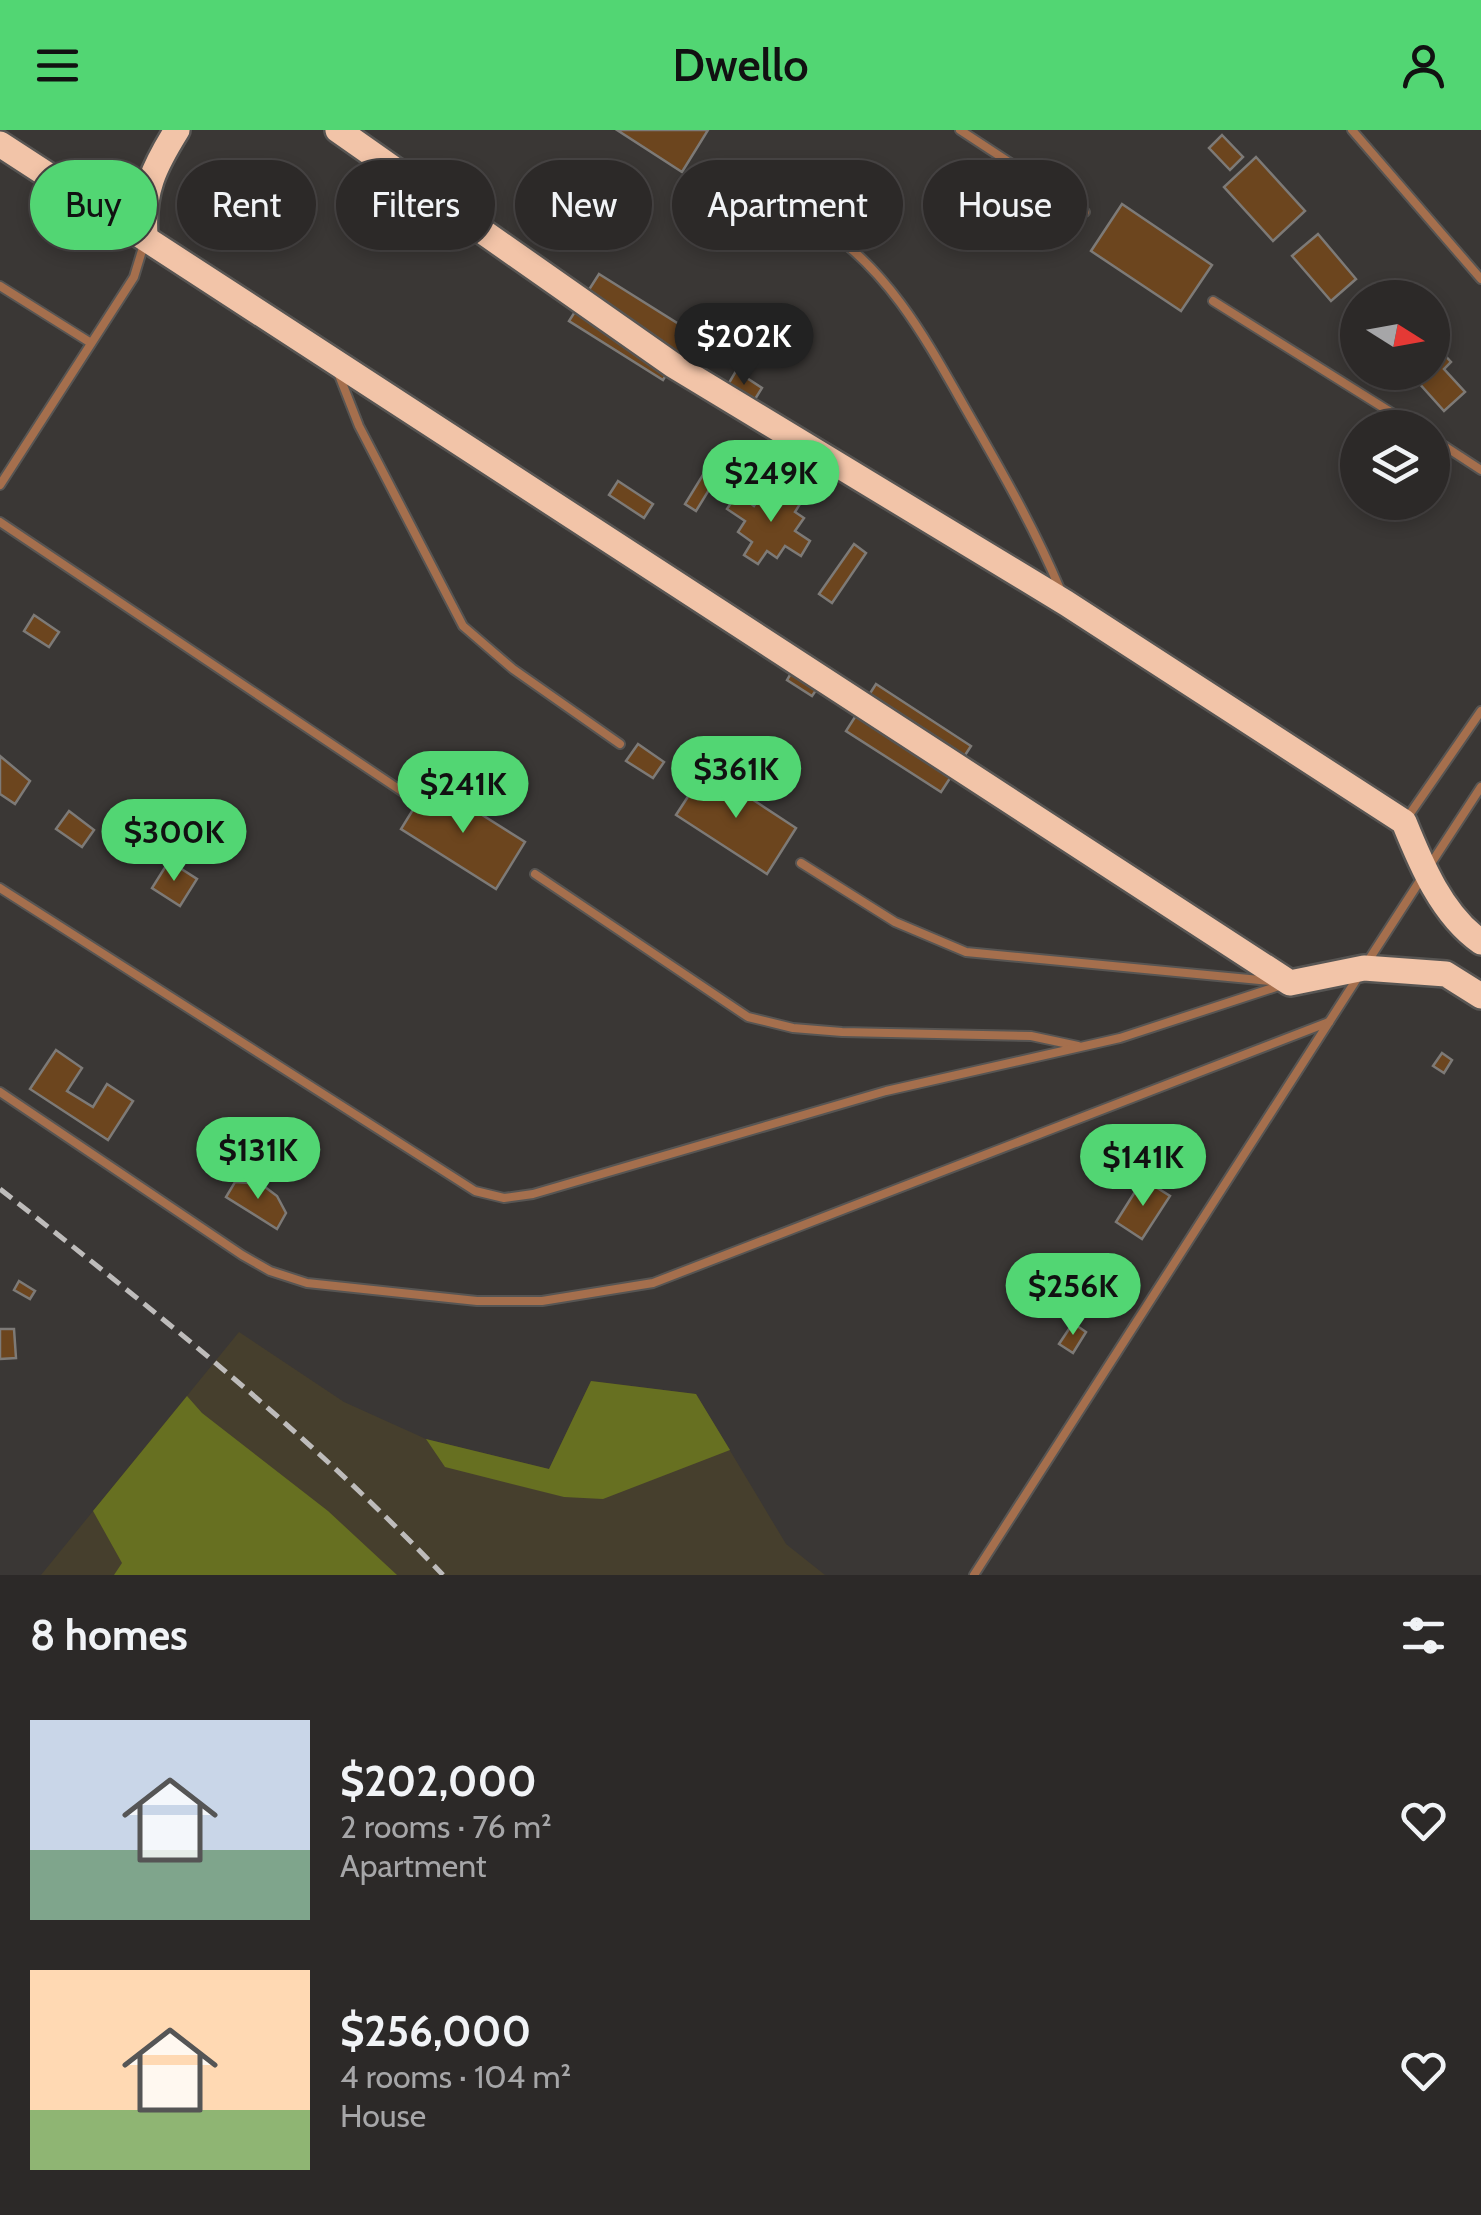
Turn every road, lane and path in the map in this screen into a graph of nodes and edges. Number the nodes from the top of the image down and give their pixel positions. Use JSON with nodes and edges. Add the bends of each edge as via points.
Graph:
{"nodes":[{"id":1,"x":177,"y":130,"type":"edge"},
{"id":2,"x":338,"y":130,"type":"edge"},
{"id":3,"x":960,"y":130,"type":"edge"},
{"id":4,"x":1352,"y":130,"type":"edge"},
{"id":5,"x":0,"y":144,"type":"edge"},
{"id":6,"x":1005,"y":160,"type":"edge"},
{"id":7,"x":157,"y":161,"type":"edge"},
{"id":8,"x":30,"y":163,"type":"edge"},
{"id":9,"x":157,"y":243,"type":"edge"},
{"id":10,"x":144,"y":250,"type":"edge"},
{"id":11,"x":853,"y":250,"type":"edge"},
{"id":12,"x":1481,"y":279,"type":"edge"},
{"id":13,"x":0,"y":286,"type":"edge"},
{"id":14,"x":1214,"y":301,"type":"dead end"},
{"id":15,"x":91,"y":344,"type":"junction"},
{"id":16,"x":334,"y":361,"type":"junction"},
{"id":17,"x":1387,"y":410,"type":"edge"},
{"id":18,"x":1450,"y":450,"type":"edge"},
{"id":19,"x":1481,"y":470,"type":"edge"},
{"id":20,"x":0,"y":485,"type":"edge"},
{"id":21,"x":0,"y":522,"type":"edge"},
{"id":22,"x":1066,"y":602,"type":"junction"},
{"id":23,"x":1481,"y":711,"type":"edge"},
{"id":24,"x":620,"y":744,"type":"dead end"},
{"id":25,"x":1481,"y":787,"type":"edge"},
{"id":26,"x":403,"y":792,"type":"dead end"},
{"id":27,"x":1404,"y":822,"type":"junction"},
{"id":28,"x":801,"y":863,"type":"dead end"},
{"id":29,"x":1425,"y":873,"type":"junction"},
{"id":30,"x":535,"y":874,"type":"dead end"},
{"id":31,"x":0,"y":888,"type":"edge"},
{"id":32,"x":1481,"y":942,"type":"edge"},
{"id":33,"x":1364,"y":968,"type":"junction"},
{"id":34,"x":1290,"y":982,"type":"junction"},
{"id":35,"x":1481,"y":996,"type":"edge"},
{"id":36,"x":1329,"y":1022,"type":"junction"},
{"id":37,"x":1083,"y":1047,"type":"junction"},
{"id":38,"x":0,"y":1092,"type":"edge"},
{"id":39,"x":974,"y":1575,"type":"edge"}],
"edges":[{"from":1,"to":7,"type":"highway"},
{"from":2,"to":22,"type":"highway","via":[[673,365]]},
{"from":3,"to":6,"type":"lane"},
{"from":4,"to":12,"type":"lane"},
{"from":5,"to":8,"type":"highway"},
{"from":9,"to":16,"type":"highway"},
{"from":10,"to":15,"type":"lane"},
{"from":11,"to":22,"type":"lane","via":[[909,311],[1039,538]]},
{"from":13,"to":15,"type":"lane"},
{"from":14,"to":17,"type":"lane"},
{"from":15,"to":20,"type":"lane"},
{"from":16,"to":24,"type":"lane","via":[[359,426],[463,626]]},
{"from":16,"to":34,"type":"highway"},
{"from":18,"to":19,"type":"lane"},
{"from":21,"to":26,"type":"lane"},
{"from":22,"to":27,"type":"highway"},
{"from":23,"to":27,"type":"lane"},
{"from":25,"to":29,"type":"lane"},
{"from":27,"to":29,"type":"highway"},
{"from":28,"to":34,"type":"lane","via":[[895,922],[966,952]]},
{"from":29,"to":32,"type":"highway"},
{"from":29,"to":33,"type":"lane"},
{"from":30,"to":37,"type":"lane","via":[[748,1017],[793,1028],[1030,1036]]},
{"from":31,"to":37,"type":"lane","via":[[475,1191],[504,1198],[886,1091]]},
{"from":33,"to":34,"type":"highway"},
{"from":33,"to":35,"type":"highway","via":[[1446,974]]},
{"from":33,"to":36,"type":"lane"},
{"from":34,"to":37,"type":"lane"},
{"from":36,"to":38,"type":"lane","via":[[652,1283],[542,1301],[476,1302],[307,1283],[270,1271]]},
{"from":36,"to":39,"type":"lane"}]}
